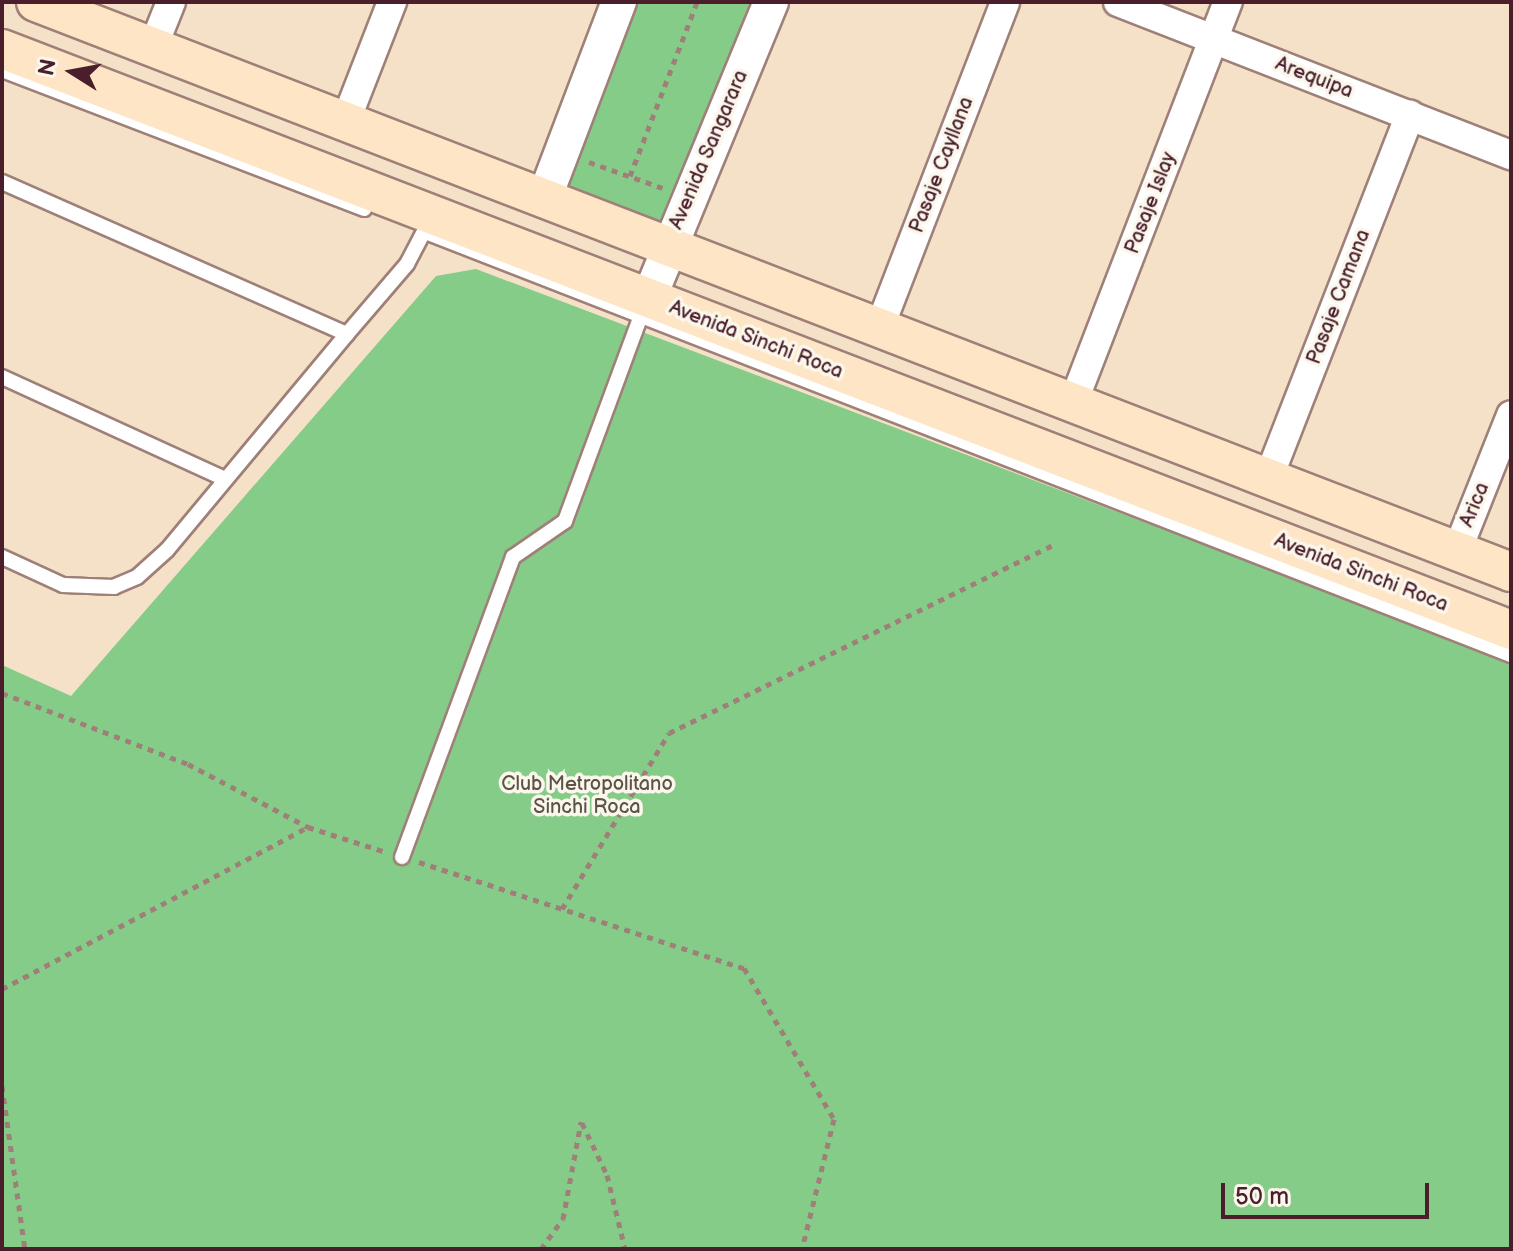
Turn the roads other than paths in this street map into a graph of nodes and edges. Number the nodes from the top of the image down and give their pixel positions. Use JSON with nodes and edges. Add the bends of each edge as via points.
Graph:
{"nodes":[{"id":1,"x":36,"y":2,"type":"edge"},
{"id":2,"x":171,"y":2,"type":"edge"},
{"id":3,"x":392,"y":2,"type":"edge"},
{"id":4,"x":619,"y":2,"type":"edge"},
{"id":5,"x":771,"y":2,"type":"edge"},
{"id":6,"x":1005,"y":2,"type":"edge"},
{"id":7,"x":1118,"y":2,"type":"edge"},
{"id":8,"x":1228,"y":2,"type":"edge"},
{"id":9,"x":1215,"y":40,"type":"junction"},
{"id":10,"x":153,"y":47,"type":"junction"},
{"id":11,"x":2,"y":49,"type":"edge"},
{"id":12,"x":2,"y":70,"type":"edge"},
{"id":13,"x":1410,"y":115,"type":"junction"},
{"id":14,"x":346,"y":120,"type":"junction"},
{"id":15,"x":1511,"y":155,"type":"edge"},
{"id":16,"x":449,"y":162,"type":"junction"},
{"id":17,"x":2,"y":182,"type":"edge"},
{"id":18,"x":544,"y":199,"type":"junction"},
{"id":19,"x":380,"y":215,"type":"dead end"},
{"id":20,"x":422,"y":224,"type":"junction"},
{"id":21,"x":669,"y":248,"type":"junction"},
{"id":22,"x":645,"y":307,"type":"junction"},
{"id":23,"x":879,"y":329,"type":"junction"},
{"id":24,"x":347,"y":334,"type":"junction"},
{"id":25,"x":2,"y":377,"type":"edge"},
{"id":26,"x":1073,"y":403,"type":"junction"},
{"id":27,"x":1511,"y":415,"type":"edge"},
{"id":28,"x":225,"y":479,"type":"junction"},
{"id":29,"x":1268,"y":479,"type":"junction"},
{"id":30,"x":1158,"y":506,"type":"junction"},
{"id":31,"x":1457,"y":551,"type":"junction"},
{"id":32,"x":2,"y":557,"type":"edge"},
{"id":33,"x":1511,"y":572,"type":"edge"},
{"id":34,"x":1511,"y":630,"type":"edge"},
{"id":35,"x":1511,"y":655,"type":"edge"},
{"id":36,"x":402,"y":857,"type":"road end"}],
"edges":[{"from":1,"to":10,"type":"main road"},
{"from":2,"to":10,"type":"street"},
{"from":3,"to":14,"type":"street"},
{"from":4,"to":18,"type":"street"},
{"from":5,"to":21,"type":"street","name":"Avenida Sangarara"},
{"from":6,"to":23,"type":"street","name":"Pasaje Cayllana"},
{"from":7,"to":9,"type":"street","name":"Arequipa"},
{"from":8,"to":9,"type":"street","name":"Pasaje Islay"},
{"from":9,"to":13,"type":"street","name":"Arequipa"},
{"from":9,"to":26,"type":"street","name":"Pasaje Islay"},
{"from":10,"to":14,"type":"main road"},
{"from":11,"to":20,"type":"main road","name":"Avenida Sinchi Roca"},
{"from":12,"to":19,"type":"lane"},
{"from":13,"to":15,"type":"street","name":"Arequipa"},
{"from":13,"to":29,"type":"street","name":"Pasaje Camana"},
{"from":14,"to":16,"type":"main road"},
{"from":16,"to":18,"type":"main road"},
{"from":16,"to":20,"type":"main road"},
{"from":17,"to":24,"type":"lane"},
{"from":18,"to":21,"type":"main road"},
{"from":20,"to":22,"type":"main road","name":"Avenida Sinchi Roca"},
{"from":20,"to":24,"type":"lane","via":[[407,264]]},
{"from":21,"to":22,"type":"street","name":"Avenida Sangarara"},
{"from":21,"to":23,"type":"main road"},
{"from":22,"to":30,"type":"main road","name":"Avenida Sinchi Roca"},
{"from":22,"to":36,"type":"lane","via":[[565,521],[513,557]]},
{"from":23,"to":26,"type":"main road"},
{"from":24,"to":28,"type":"lane"},
{"from":25,"to":28,"type":"lane"},
{"from":26,"to":29,"type":"main road"},
{"from":27,"to":31,"type":"street","name":"Arica"},
{"from":28,"to":32,"type":"lane","via":[[167,550],[137,577],[114,587],[63,585]]},
{"from":29,"to":31,"type":"main road"},
{"from":30,"to":34,"type":"main road","name":"Avenida Sinchi Roca"},
{"from":30,"to":35,"type":"lane"},
{"from":31,"to":33,"type":"main road"}]}
